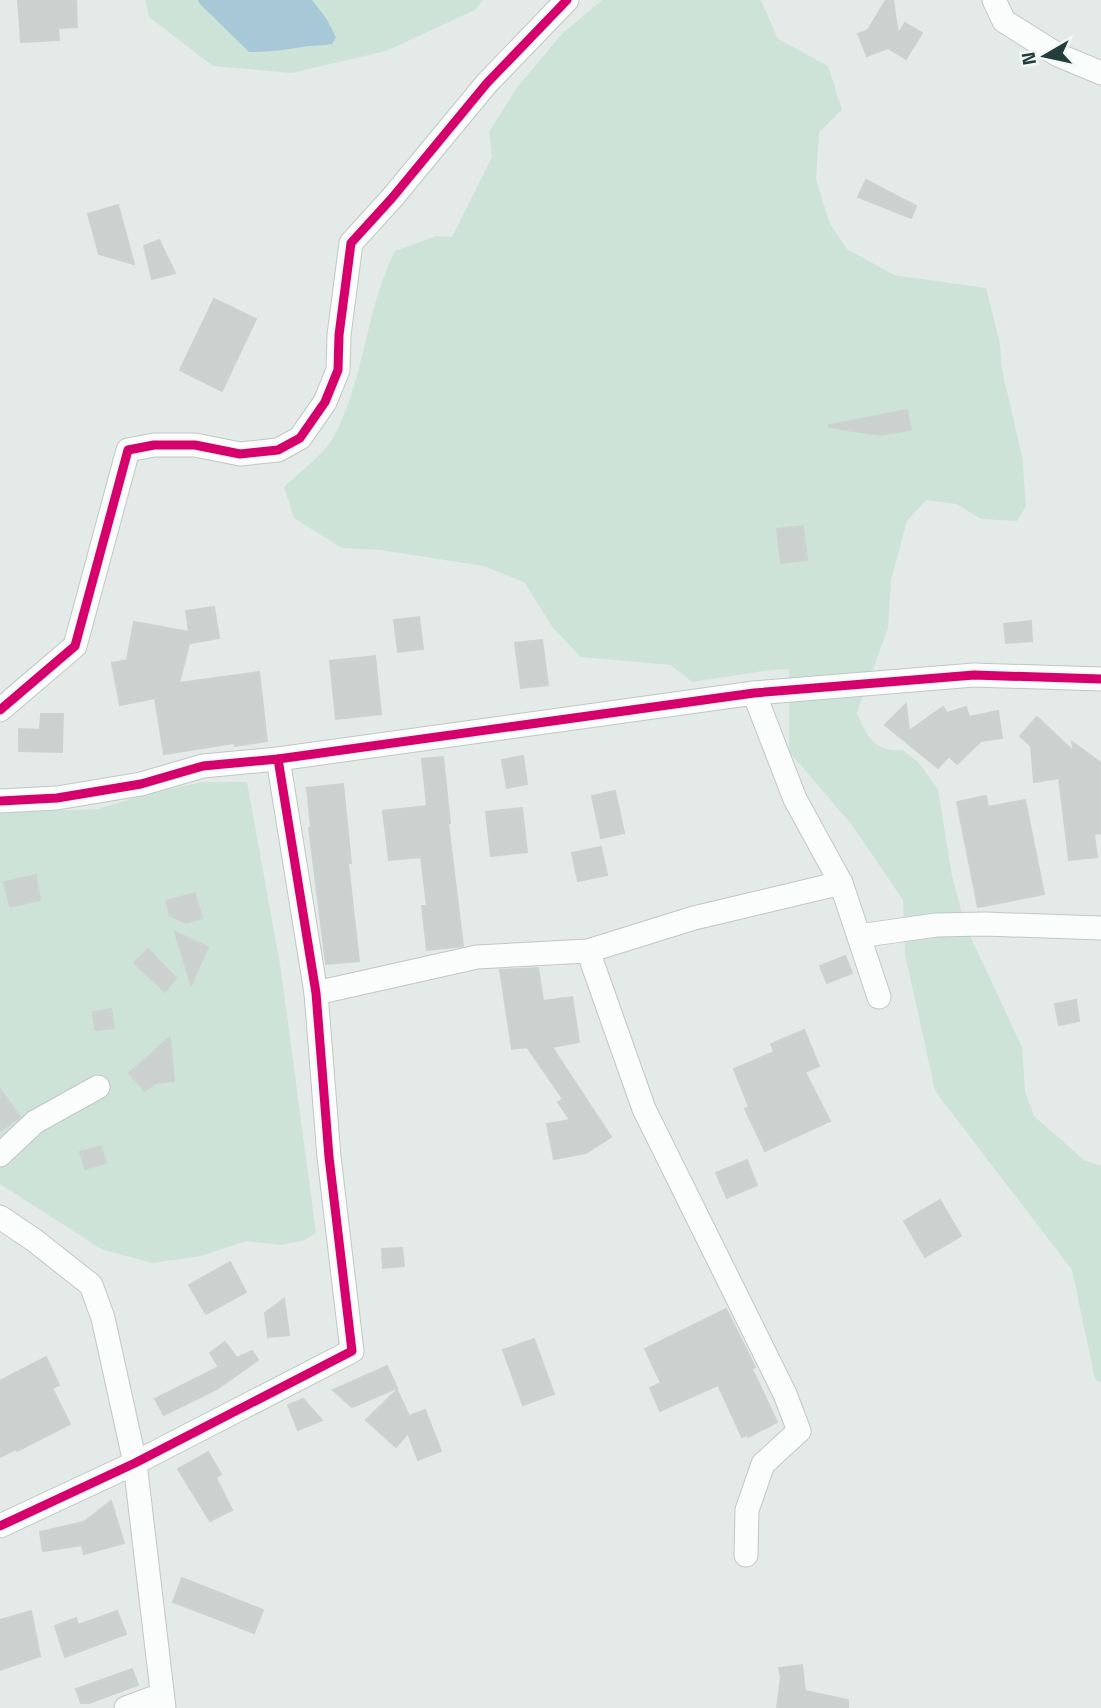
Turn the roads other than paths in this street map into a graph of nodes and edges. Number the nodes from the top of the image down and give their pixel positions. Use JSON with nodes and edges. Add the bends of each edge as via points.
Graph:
{"nodes":[{"id":1,"x":567,"y":0,"type":"edge"},
{"id":2,"x":995,"y":0,"type":"edge"},
{"id":3,"x":1101,"y":74,"type":"edge"},
{"id":4,"x":1101,"y":679,"type":"edge"},
{"id":5,"x":754,"y":693,"type":"junction"},
{"id":6,"x":0,"y":710,"type":"edge"},
{"id":7,"x":278,"y":759,"type":"junction"},
{"id":8,"x":0,"y":801,"type":"edge"},
{"id":9,"x":841,"y":883,"type":"junction"},
{"id":10,"x":1101,"y":928,"type":"edge"},
{"id":11,"x":859,"y":936,"type":"junction"},
{"id":12,"x":588,"y":951,"type":"junction"},
{"id":13,"x":316,"y":993,"type":"junction"},
{"id":14,"x":880,"y":997,"type":"dead end"},
{"id":15,"x":98,"y":1087,"type":"dead end"},
{"id":16,"x":0,"y":1155,"type":"edge"},
{"id":17,"x":0,"y":1217,"type":"edge"},
{"id":18,"x":135,"y":1463,"type":"junction"},
{"id":19,"x":0,"y":1527,"type":"edge"},
{"id":20,"x":746,"y":1555,"type":"dead end"},
{"id":21,"x":162,"y":1701,"type":"edge"},
{"id":22,"x":126,"y":1708,"type":"edge"}],
"edges":[{"from":1,"to":6,"type":"street","via":[[487,83],[351,243],[338,370],[325,402],[300,438],[278,450],[240,454],[195,445],[128,450],[75,646]]},
{"from":2,"to":3,"type":"street","via":[[1004,21],[1058,55]]},
{"from":4,"to":5,"type":"street","via":[[974,675]]},
{"from":5,"to":7,"type":"street"},
{"from":5,"to":9,"type":"street","via":[[795,799]]},
{"from":7,"to":8,"type":"street","via":[[203,765],[141,784],[57,798]]},
{"from":7,"to":13,"type":"street"},
{"from":9,"to":11,"type":"street"},
{"from":9,"to":12,"type":"street","via":[[694,918]]},
{"from":10,"to":11,"type":"street","via":[[936,925]]},
{"from":11,"to":14,"type":"street"},
{"from":12,"to":13,"type":"street","via":[[477,957]]},
{"from":12,"to":20,"type":"street","via":[[644,1110],[799,1431],[763,1464],[747,1510]]},
{"from":13,"to":18,"type":"street","via":[[352,1351]]},
{"from":15,"to":16,"type":"street","via":[[36,1122]]},
{"from":17,"to":18,"type":"street","via":[[91,1285],[103,1318]]},
{"from":18,"to":19,"type":"street"},
{"from":18,"to":21,"type":"street"},
{"from":21,"to":22,"type":"street"}]}
